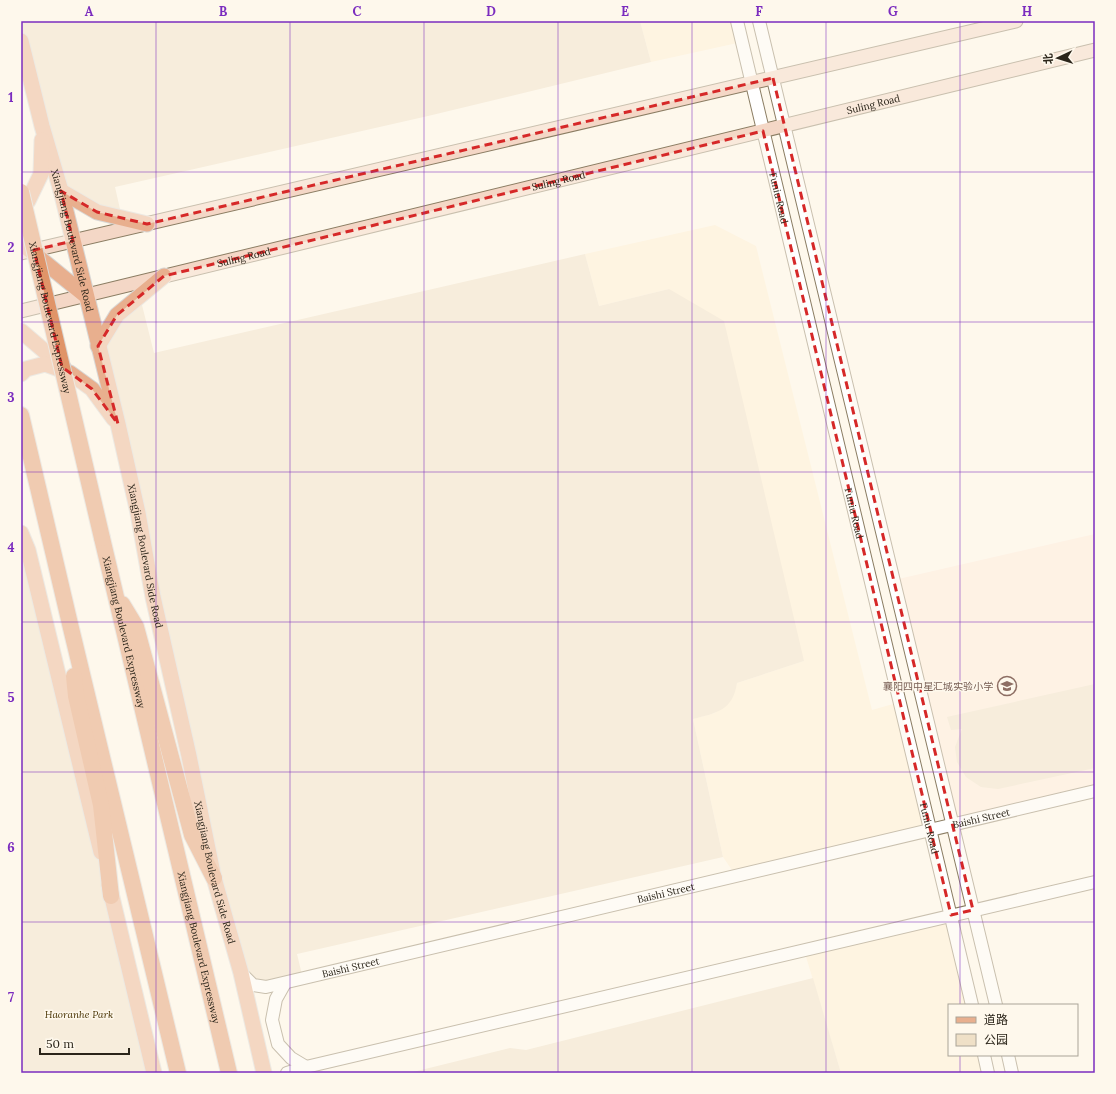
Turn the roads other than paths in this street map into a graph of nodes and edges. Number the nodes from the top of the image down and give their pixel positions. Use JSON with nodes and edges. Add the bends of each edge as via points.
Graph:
{"nodes":[{"id":1,"x":737,"y":21,"type":"edge"},
{"id":2,"x":759,"y":21,"type":"edge"},
{"id":3,"x":1016,"y":21,"type":"edge"},
{"id":4,"x":21,"y":41,"type":"edge"},
{"id":5,"x":1095,"y":50,"type":"edge"},
{"id":6,"x":773,"y":78,"type":"junction"},
{"id":7,"x":752,"y":83,"type":"junction"},
{"id":8,"x":42,"y":126,"type":"junction"},
{"id":9,"x":784,"y":126,"type":"junction"},
{"id":10,"x":763,"y":131,"type":"junction"},
{"id":11,"x":60,"y":191,"type":"junction"},
{"id":12,"x":21,"y":192,"type":"edge"},
{"id":13,"x":21,"y":207,"type":"edge"},
{"id":14,"x":147,"y":224,"type":"junction"},
{"id":15,"x":73,"y":241,"type":"junction"},
{"id":16,"x":24,"y":249,"type":"edge"},
{"id":17,"x":164,"y":276,"type":"junction"},
{"id":18,"x":86,"y":296,"type":"junction"},
{"id":19,"x":21,"y":311,"type":"edge"},
{"id":20,"x":21,"y":331,"type":"edge"},
{"id":21,"x":98,"y":346,"type":"junction"},
{"id":22,"x":70,"y":373,"type":"junction"},
{"id":23,"x":21,"y":374,"type":"edge"},
{"id":24,"x":21,"y":415,"type":"edge"},
{"id":25,"x":118,"y":424,"type":"junction"},
{"id":26,"x":21,"y":533,"type":"edge"},
{"id":27,"x":114,"y":592,"type":"junction"},
{"id":28,"x":70,"y":624,"type":"junction"},
{"id":29,"x":1095,"y":791,"type":"edge"},
{"id":30,"x":953,"y":825,"type":"junction"},
{"id":31,"x":930,"y":830,"type":"junction"},
{"id":32,"x":214,"y":878,"type":"junction"},
{"id":33,"x":1095,"y":882,"type":"edge"},
{"id":34,"x":111,"y":896,"type":"junction"},
{"id":35,"x":973,"y":910,"type":"junction"},
{"id":36,"x":951,"y":916,"type":"junction"},
{"id":37,"x":241,"y":973,"type":"junction"},
{"id":38,"x":285,"y":983,"type":"junction"},
{"id":39,"x":972,"y":1004,"type":"edge"},
{"id":40,"x":996,"y":1004,"type":"edge"},
{"id":41,"x":984,"y":1056,"type":"edge"},
{"id":42,"x":1008,"y":1056,"type":"edge"},
{"id":43,"x":306,"y":1067,"type":"junction"},
{"id":44,"x":154,"y":1073,"type":"edge"},
{"id":45,"x":178,"y":1073,"type":"edge"},
{"id":46,"x":229,"y":1073,"type":"edge"},
{"id":47,"x":264,"y":1073,"type":"edge"},
{"id":48,"x":287,"y":1073,"type":"edge"},
{"id":49,"x":988,"y":1073,"type":"edge"},
{"id":50,"x":1012,"y":1073,"type":"edge"}],
"edges":[{"from":1,"to":7,"type":"street","name":"Funiu Road"},
{"from":2,"to":6,"type":"street"},
{"from":3,"to":6,"type":"main road"},
{"from":4,"to":8,"type":"main road","name":"Xiangjiang Boulevard Side Road"},
{"from":5,"to":9,"type":"main road","name":"Suling Road"},
{"from":6,"to":7,"type":"main road"},
{"from":6,"to":9,"type":"street"},
{"from":7,"to":10,"type":"street","name":"Funiu Road"},
{"from":7,"to":14,"type":"main road"},
{"from":8,"to":11,"type":"main road","name":"Xiangjiang Boulevard Side Road"},
{"from":8,"to":13,"type":"main road","via":[[41,174],[28,201]]},
{"from":9,"to":10,"type":"main road","name":"Suling Road"},
{"from":9,"to":30,"type":"street"},
{"from":10,"to":17,"type":"main road","name":"Suling Road"},
{"from":10,"to":31,"type":"street","name":"Funiu Road"},
{"from":11,"to":14,"type":"main road","via":[[97,212]]},
{"from":11,"to":15,"type":"main road","name":"Xiangjiang Boulevard Side Road"},
{"from":12,"to":27,"type":"highway","name":"Xiangjiang Boulevard Expressway","bridge":true},
{"from":14,"to":15,"type":"main road"},
{"from":15,"to":16,"type":"main road"},
{"from":15,"to":18,"type":"main road","name":"Xiangjiang Boulevard Side Road"},
{"from":16,"to":18,"type":"main road"},
{"from":17,"to":18,"type":"main road","name":"Suling Road"},
{"from":17,"to":21,"type":"main road","via":[[117,315]]},
{"from":18,"to":19,"type":"main road","name":"Suling Road"},
{"from":18,"to":21,"type":"main road","name":"Xiangjiang Boulevard Side Road"},
{"from":20,"to":22,"type":"main road"},
{"from":21,"to":25,"type":"main road","name":"Xiangjiang Boulevard Side Road"},
{"from":22,"to":23,"type":"main road","via":[[44,364],[26,369]]},
{"from":22,"to":25,"type":"main road","via":[[92,389]]},
{"from":24,"to":28,"type":"highway"},
{"from":25,"to":32,"type":"main road","name":"Xiangjiang Boulevard Side Road"},
{"from":26,"to":34,"type":"main road","via":[[28,550]]},
{"from":27,"to":32,"type":"highway","via":[[136,627],[192,835]]},
{"from":27,"to":46,"type":"highway","name":"Xiangjiang Boulevard Expressway"},
{"from":28,"to":34,"type":"highway","via":[[76,696],[100,805]]},
{"from":28,"to":45,"type":"highway"},
{"from":29,"to":30,"type":"street","name":"Baishi Street"},
{"from":30,"to":31,"type":"street","name":"Baishi Street"},
{"from":30,"to":35,"type":"street"},
{"from":31,"to":36,"type":"street","name":"Funiu Road"},
{"from":31,"to":38,"type":"street","name":"Baishi Street"},
{"from":32,"to":37,"type":"main road","name":"Xiangjiang Boulevard Side Road"},
{"from":33,"to":35,"type":"street"},
{"from":34,"to":44,"type":"main road"},
{"from":35,"to":36,"type":"street"},
{"from":35,"to":40,"type":"street"},
{"from":36,"to":39,"type":"street","name":"Funiu Road"},
{"from":36,"to":43,"type":"street"},
{"from":37,"to":38,"type":"street","name":"Baishi Street","via":[[253,985],[266,987]]},
{"from":37,"to":47,"type":"main road","name":"Xiangjiang Boulevard Side Road"},
{"from":38,"to":43,"type":"street","via":[[276,999],[272,1020],[278,1044],[291,1058]]},
{"from":41,"to":49,"type":"street"},
{"from":42,"to":50,"type":"street"},
{"from":43,"to":48,"type":"street"}]}
